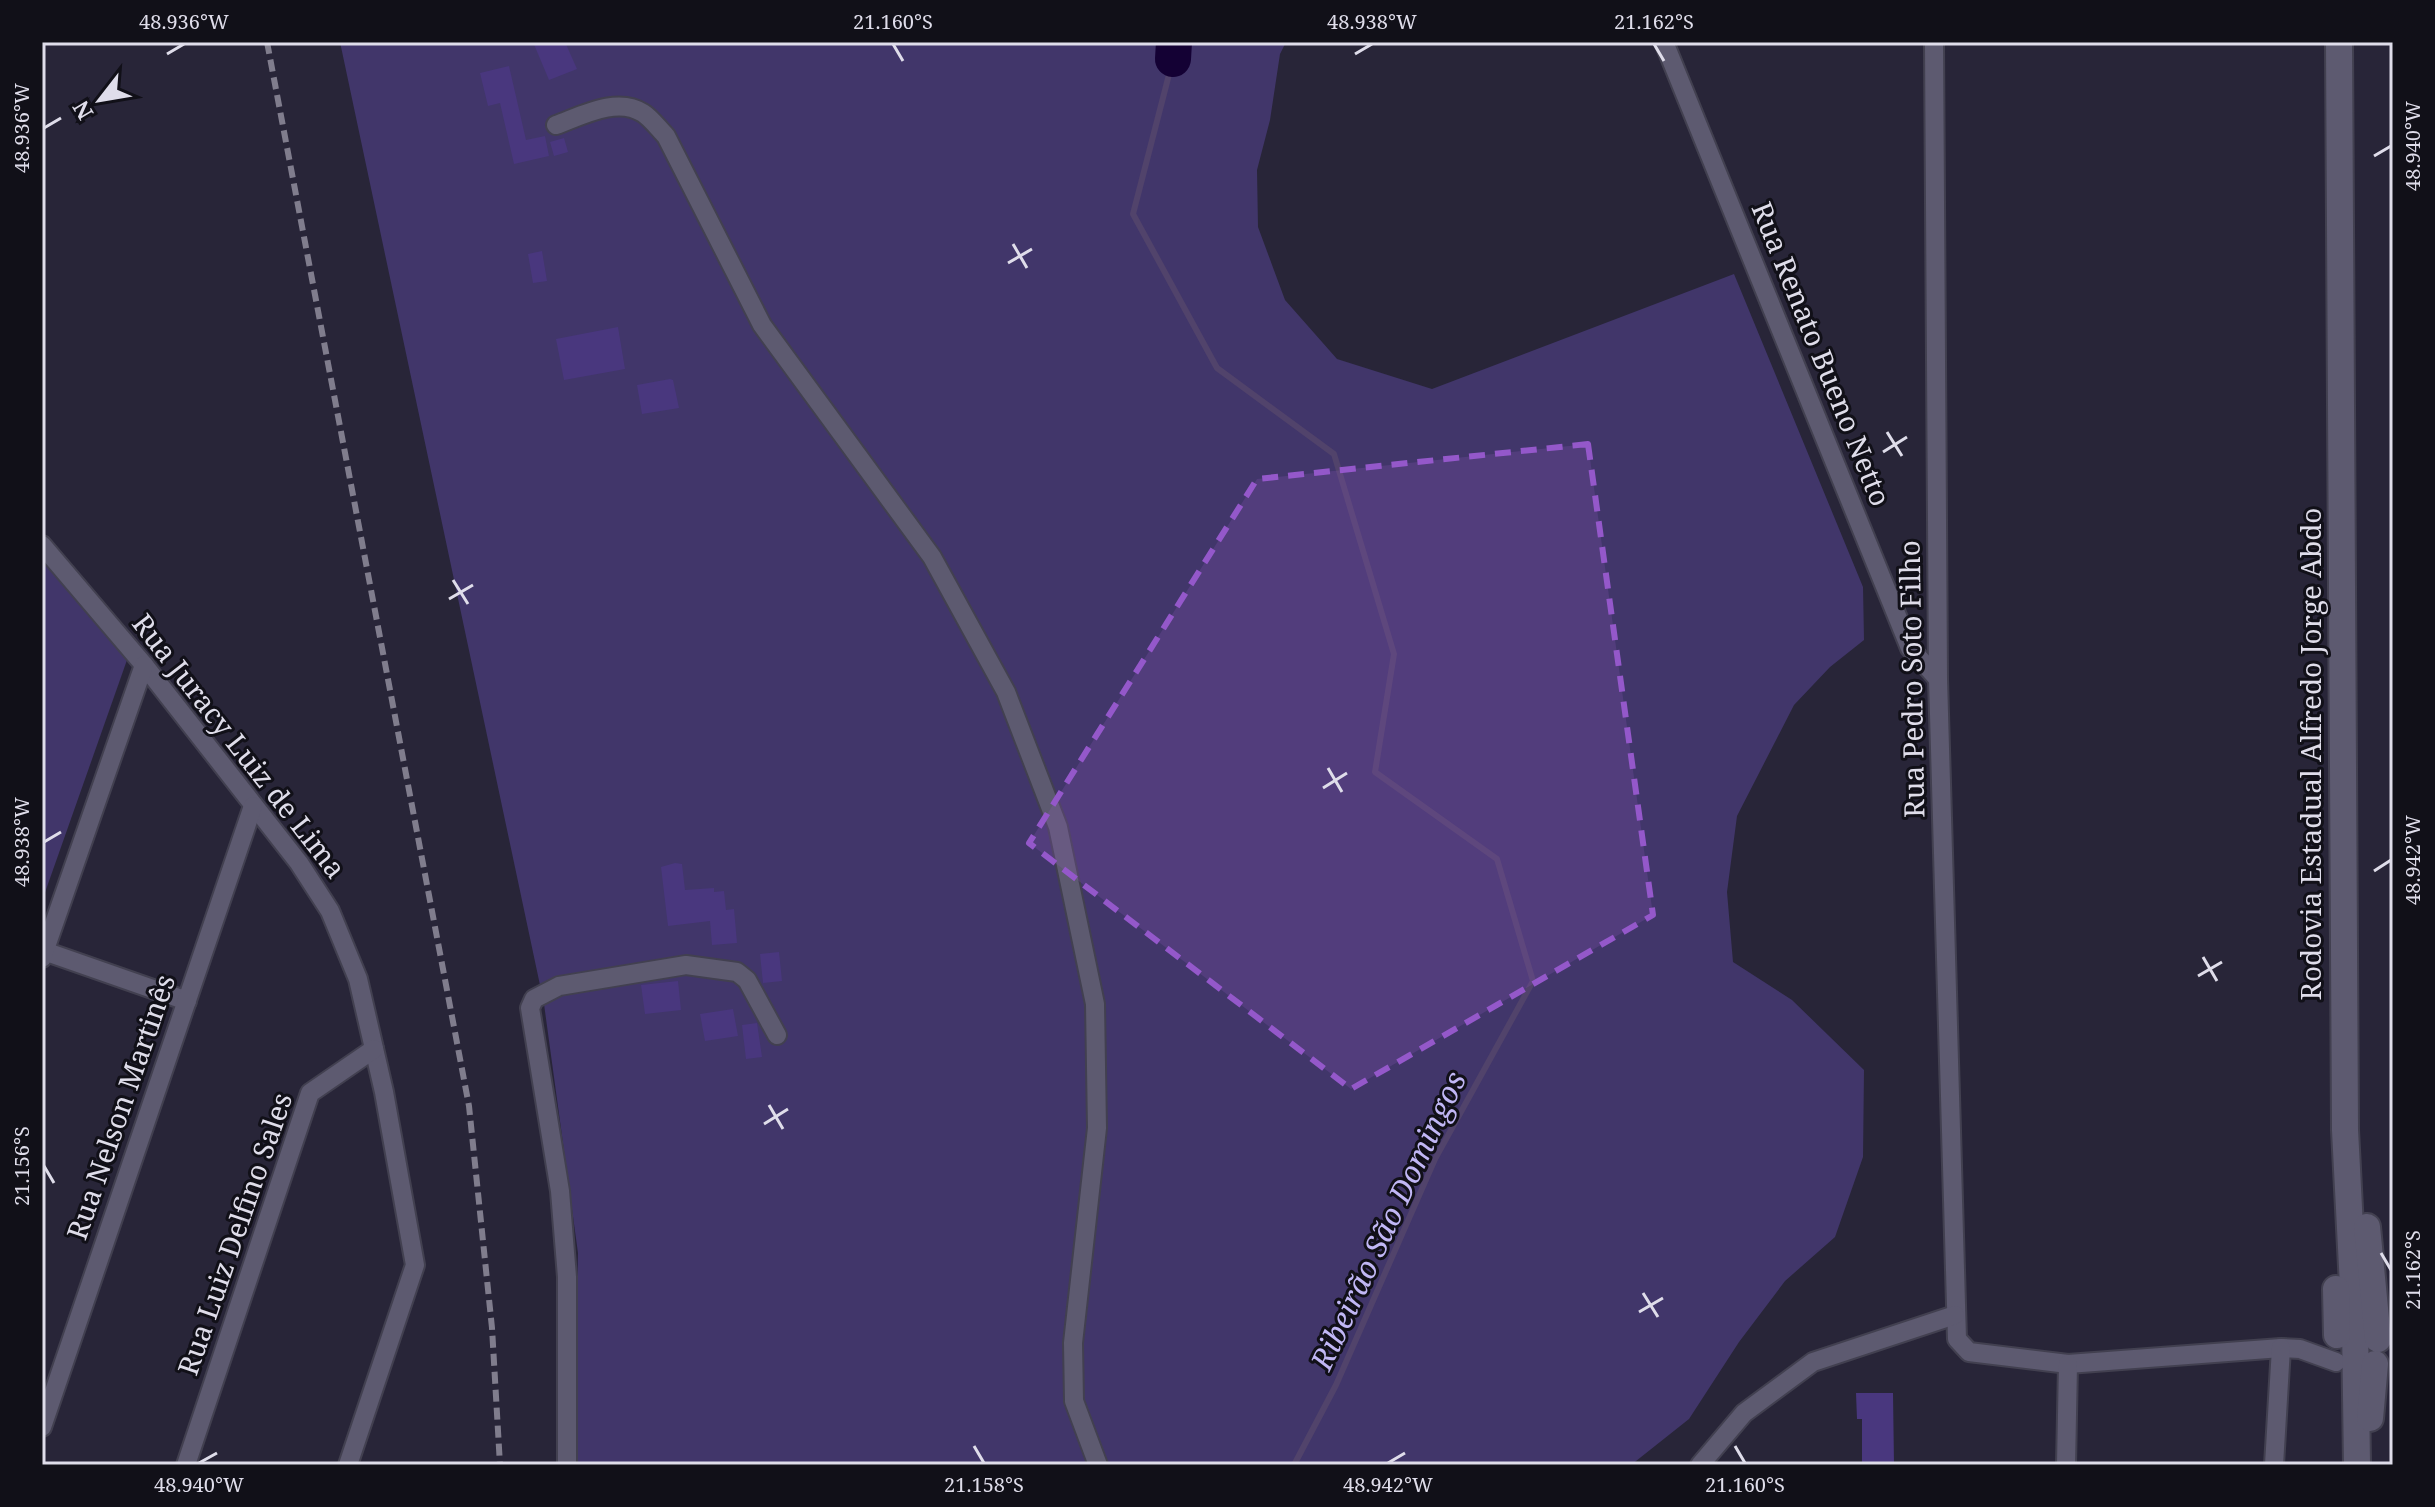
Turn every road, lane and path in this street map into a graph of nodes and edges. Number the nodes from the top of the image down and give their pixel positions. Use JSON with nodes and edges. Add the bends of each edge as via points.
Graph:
{"nodes":[{"id":1,"x":1664,"y":42,"type":"edge"},
{"id":2,"x":1934,"y":42,"type":"edge"},
{"id":3,"x":2339,"y":42,"type":"edge"},
{"id":4,"x":556,"y":125,"type":"dead end"},
{"id":5,"x":42,"y":545,"type":"edge"},
{"id":6,"x":144,"y":665,"type":"junction"},
{"id":7,"x":1938,"y":679,"type":"junction"},
{"id":8,"x":253,"y":806,"type":"junction"},
{"id":9,"x":43,"y":954,"type":"edge"},
{"id":10,"x":187,"y":1001,"type":"junction"},
{"id":11,"x":777,"y":1035,"type":"dead end"},
{"id":12,"x":374,"y":1049,"type":"junction"},
{"id":13,"x":2345,"y":1130,"type":"junction"},
{"id":14,"x":1955,"y":1315,"type":"junction"},
{"id":15,"x":2346,"y":1330,"type":"junction"},
{"id":16,"x":2281,"y":1348,"type":"junction"},
{"id":17,"x":2300,"y":1349,"type":"junction"},
{"id":18,"x":2361,"y":1360,"type":"junction"},
{"id":19,"x":2068,"y":1364,"type":"junction"},
{"id":20,"x":42,"y":1427,"type":"edge"},
{"id":21,"x":186,"y":1465,"type":"edge"},
{"id":22,"x":348,"y":1465,"type":"edge"},
{"id":23,"x":567,"y":1465,"type":"edge"},
{"id":24,"x":1098,"y":1465,"type":"edge"},
{"id":25,"x":1700,"y":1465,"type":"edge"},
{"id":26,"x":2066,"y":1465,"type":"edge"},
{"id":27,"x":2274,"y":1465,"type":"edge"},
{"id":28,"x":2348,"y":1465,"type":"edge"},
{"id":29,"x":2357,"y":1465,"type":"edge"},
{"id":30,"x":2366,"y":1465,"type":"edge"}],
"edges":[{"from":1,"to":7,"type":"street","name":"Rua Renato Bueno Netto","via":[[1910,648]]},
{"from":2,"to":7,"type":"street","name":"Rua Pedro Soto Filho"},
{"from":3,"to":13,"type":"main road","name":"Rodovia Estadual Alfredo Jorge Abdo"},
{"from":4,"to":24,"type":"street","via":[[624,106],[643,113],[666,136],[762,325],[932,557],[1006,692],[1058,827],[1095,1004],[1097,1128],[1073,1343],[1074,1401]]},
{"from":5,"to":6,"type":"street","name":"Rua Juracy Luiz de Lima"},
{"from":6,"to":8,"type":"street","name":"Rua Juracy Luiz de Lima"},
{"from":6,"to":9,"type":"street"},
{"from":7,"to":14,"type":"street","name":"Rua Pedro Soto Filho"},
{"from":8,"to":10,"type":"street","name":"Rua Nelson Martinês"},
{"from":8,"to":12,"type":"street","name":"Rua Juracy Luiz de Lima","via":[[330,911],[358,979]]},
{"from":9,"to":10,"type":"street"},
{"from":10,"to":20,"type":"street","name":"Rua Nelson Martinês"},
{"from":11,"to":23,"type":"street","via":[[747,980],[737,972],[686,965],[559,986],[534,999],[530,1008],[560,1191],[567,1277]]},
{"from":12,"to":21,"type":"street","name":"Rua Luiz Delfino Sales","via":[[310,1093]]},
{"from":12,"to":22,"type":"street","name":"Rua Juracy Luiz de Lima","via":[[415,1265]]},
{"from":13,"to":15,"type":"main road","name":"Rodovia Estadual Alfredo Jorge Abdo"},
{"from":13,"to":18,"type":"main road","via":[[2365,1207]]},
{"from":14,"to":19,"type":"street","name":"Rua Pedro Soto Filho","via":[[1957,1339],[1969,1352]]},
{"from":14,"to":25,"type":"street","via":[[1813,1362],[1744,1413]]},
{"from":15,"to":17,"type":"street"},
{"from":15,"to":18,"type":"main road","name":"Rodovia Estadual Alfredo Jorge Abdo"},
{"from":15,"to":18,"type":"street","via":[[2368,1328]]},
{"from":16,"to":17,"type":"street","name":"Rua Pedro Soto Filho"},
{"from":16,"to":19,"type":"street","name":"Rua Pedro Soto Filho"},
{"from":16,"to":27,"type":"street"},
{"from":17,"to":18,"type":"street"},
{"from":18,"to":28,"type":"main road"},
{"from":18,"to":29,"type":"main road","name":"Rodovia Estadual Alfredo Jorge Abdo"},
{"from":18,"to":30,"type":"main road"},
{"from":19,"to":26,"type":"street"}]}
